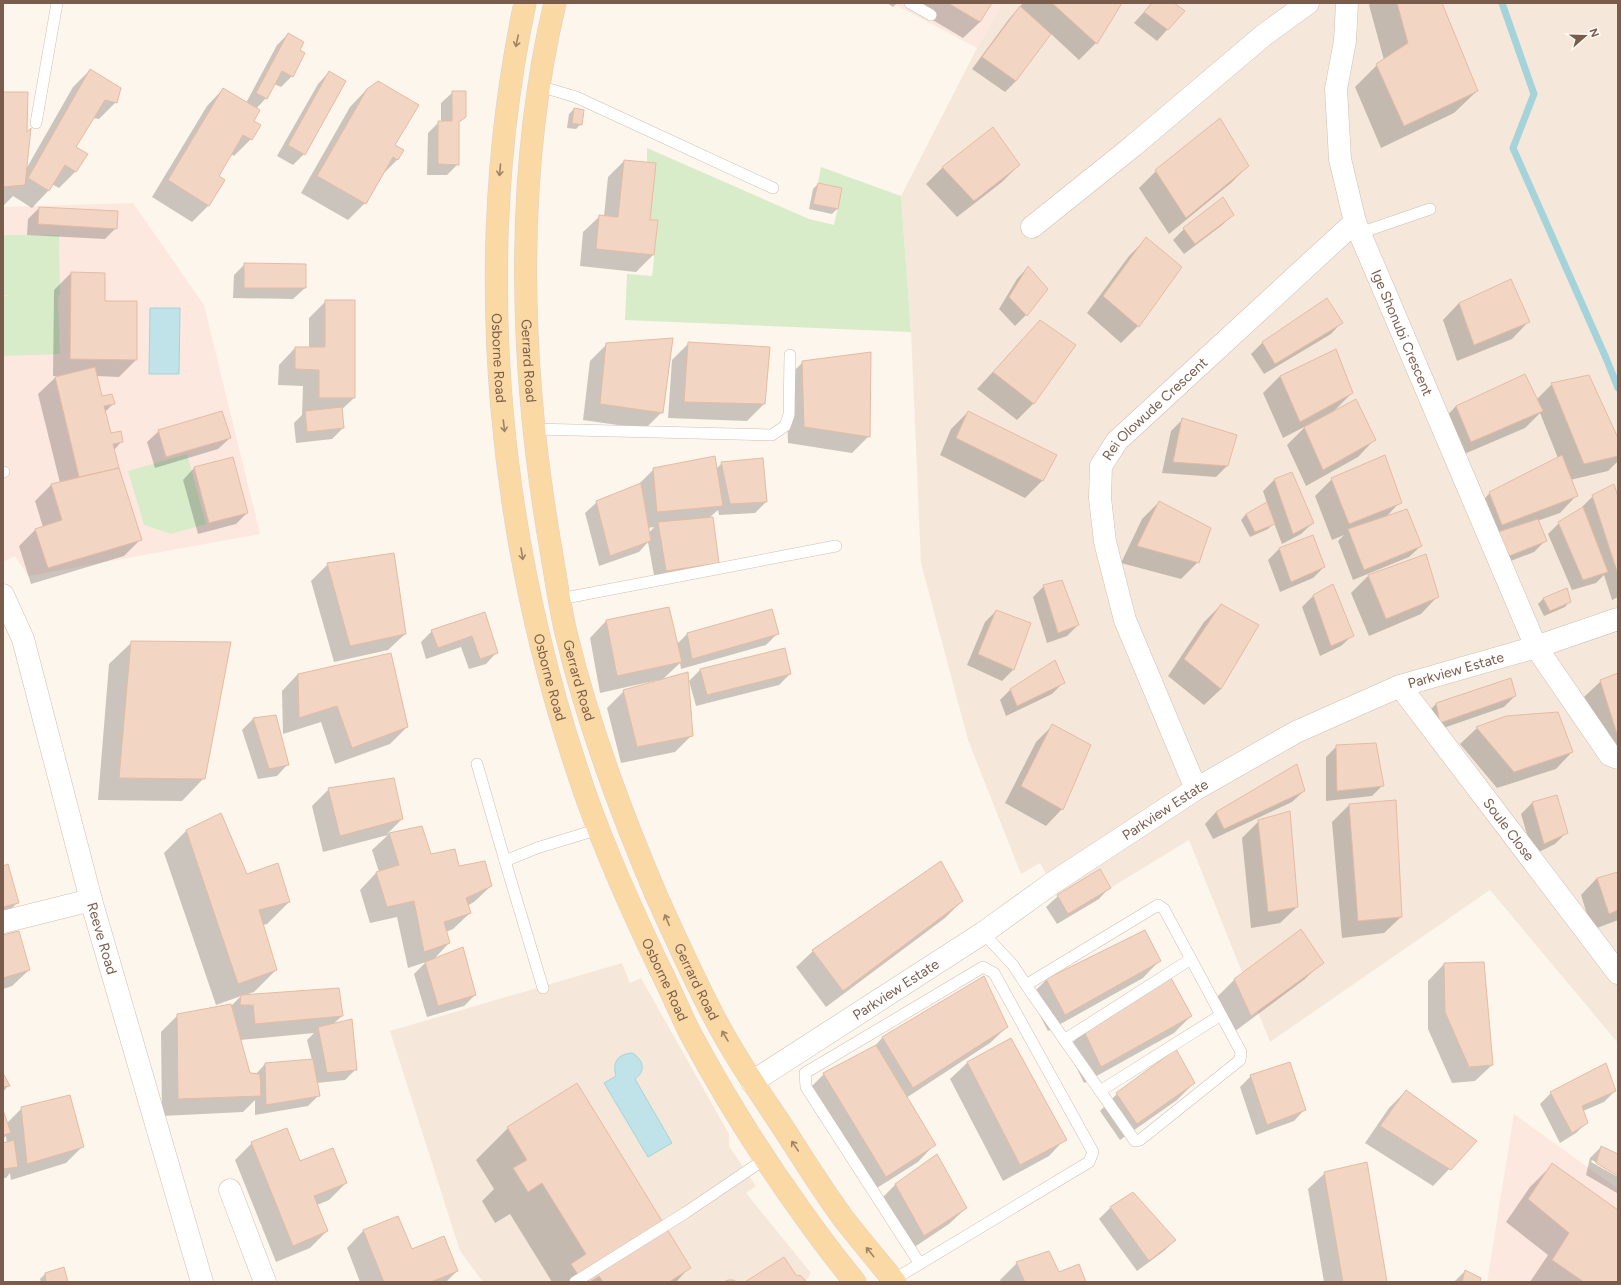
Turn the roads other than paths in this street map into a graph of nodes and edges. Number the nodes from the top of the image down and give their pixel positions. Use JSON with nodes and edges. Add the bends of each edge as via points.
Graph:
{"nodes":[{"id":1,"x":57,"y":3,"type":"edge"},
{"id":2,"x":525,"y":3,"type":"edge"},
{"id":3,"x":555,"y":3,"type":"edge"},
{"id":4,"x":910,"y":3,"type":"edge"},
{"id":5,"x":1308,"y":3,"type":"edge"},
{"id":6,"x":1347,"y":3,"type":"edge"},
{"id":7,"x":931,"y":15,"type":"dead end"},
{"id":8,"x":539,"y":86,"type":"junction"},
{"id":9,"x":36,"y":123,"type":"dead end"},
{"id":10,"x":773,"y":188,"type":"dead end"},
{"id":11,"x":1430,"y":209,"type":"dead end"},
{"id":12,"x":1032,"y":226,"type":"dead end"},
{"id":13,"x":1357,"y":227,"type":"junction"},
{"id":14,"x":790,"y":355,"type":"dead end"},
{"id":15,"x":534,"y":430,"type":"junction"},
{"id":16,"x":836,"y":546,"type":"dead end"},
{"id":17,"x":3,"y":595,"type":"edge"},
{"id":18,"x":560,"y":599,"type":"junction"},
{"id":19,"x":1618,"y":619,"type":"edge"},
{"id":20,"x":1536,"y":647,"type":"junction"},
{"id":21,"x":1400,"y":686,"type":"junction"},
{"id":22,"x":1618,"y":758,"type":"edge"},
{"id":23,"x":477,"y":764,"type":"dead end"},
{"id":24,"x":1196,"y":789,"type":"junction"},
{"id":25,"x":599,"y":828,"type":"junction"},
{"id":26,"x":505,"y":861,"type":"junction"},
{"id":27,"x":91,"y":900,"type":"junction"},
{"id":28,"x":3,"y":922,"type":"edge"},
{"id":29,"x":983,"y":933,"type":"junction"},
{"id":30,"x":1191,"y":959,"type":"junction"},
{"id":31,"x":1618,"y":973,"type":"edge"},
{"id":32,"x":1026,"y":986,"type":"junction"},
{"id":33,"x":543,"y":988,"type":"dead end"},
{"id":34,"x":1221,"y":1015,"type":"junction"},
{"id":35,"x":1064,"y":1040,"type":"junction"},
{"id":36,"x":752,"y":1082,"type":"junction"},
{"id":37,"x":1100,"y":1091,"type":"junction"},
{"id":38,"x":765,"y":1159,"type":"junction"},
{"id":39,"x":230,"y":1190,"type":"dead end"},
{"id":40,"x":920,"y":1264,"type":"junction"},
{"id":41,"x":894,"y":1281,"type":"edge"},
{"id":42,"x":202,"y":1282,"type":"edge"},
{"id":43,"x":265,"y":1282,"type":"edge"},
{"id":44,"x":575,"y":1282,"type":"edge"},
{"id":45,"x":855,"y":1282,"type":"edge"}],
"edges":[{"from":1,"to":9,"type":"lane"},
{"from":2,"to":25,"type":"main road","name":"Osborne Road","one_way":true,"via":[[515,47],[505,118],[497,207],[496,293],[503,421],[512,493],[540,637],[563,725]]},
{"from":3,"to":8,"type":"main road","name":"Gerrard Road"},
{"from":4,"to":7,"type":"lane"},
{"from":5,"to":12,"type":"street","via":[[1264,35],[1133,146]]},
{"from":6,"to":13,"type":"street","name":"Ige Shonubi Crescent","via":[[1345,41],[1336,89],[1340,159]]},
{"from":8,"to":10,"type":"lane","via":[[576,97]]},
{"from":8,"to":15,"type":"main road","name":"Gerrard Road","via":[[526,247],[526,329]]},
{"from":11,"to":13,"type":"lane"},
{"from":13,"to":20,"type":"street","name":"Ige Shonubi Crescent"},
{"from":13,"to":24,"type":"street","name":"Rei Olowude Crescent","via":[[1117,441],[1101,466],[1100,498],[1105,542],[1125,620]]},
{"from":14,"to":15,"type":"lane","via":[[789,415],[785,426],[772,435]]},
{"from":15,"to":18,"type":"main road","name":"Gerrard Road"},
{"from":16,"to":18,"type":"lane"},
{"from":17,"to":27,"type":"street","name":"Reeve Road","via":[[23,639]]},
{"from":36,"to":18,"type":"main road","name":"Gerrard Road","one_way":true,"via":[[714,1016],[677,942],[637,850],[613,789],[588,710],[567,637]]},
{"from":19,"to":20,"type":"street","name":"Parkview Estate"},
{"from":20,"to":21,"type":"street","name":"Parkview Estate"},
{"from":20,"to":22,"type":"street","name":"Ige Shonubi Crescent","via":[[1610,755]]},
{"from":21,"to":24,"type":"street","name":"Parkview Estate","via":[[1296,732]]},
{"from":21,"to":31,"type":"street","name":"Soule Close"},
{"from":23,"to":26,"type":"lane"},
{"from":24,"to":29,"type":"street","name":"Parkview Estate","via":[[1051,884]]},
{"from":25,"to":26,"type":"lane"},
{"from":25,"to":38,"type":"main road","name":"Osborne Road","via":[[624,891],[689,1030]]},
{"from":26,"to":33,"type":"lane"},
{"from":27,"to":28,"type":"street"},
{"from":27,"to":42,"type":"street","name":"Reeve Road"},
{"from":29,"to":32,"type":"lane","via":[[1013,965]]},
{"from":29,"to":36,"type":"street","name":"Parkview Estate"},
{"from":30,"to":32,"type":"lane","via":[[1164,909],[1158,905]]},
{"from":30,"to":34,"type":"lane"},
{"from":30,"to":35,"type":"lane"},
{"from":32,"to":35,"type":"lane"},
{"from":34,"to":37,"type":"lane"},
{"from":34,"to":37,"type":"lane","via":[[1241,1052],[1240,1060],[1140,1140],[1135,1141]]},
{"from":35,"to":37,"type":"lane"},
{"from":41,"to":36,"type":"main road","name":"Gerrard Road","one_way":true,"via":[[842,1216]]},
{"from":38,"to":44,"type":"lane"},
{"from":38,"to":45,"type":"main road","name":"Osborne Road","via":[[836,1260]]},
{"from":39,"to":43,"type":"street"},
{"from":40,"to":40,"type":"lane","via":[[1089,1162],[1094,1152],[994,973],[983,967],[805,1074],[806,1086]]},
{"from":40,"to":41,"type":"lane"}]}
